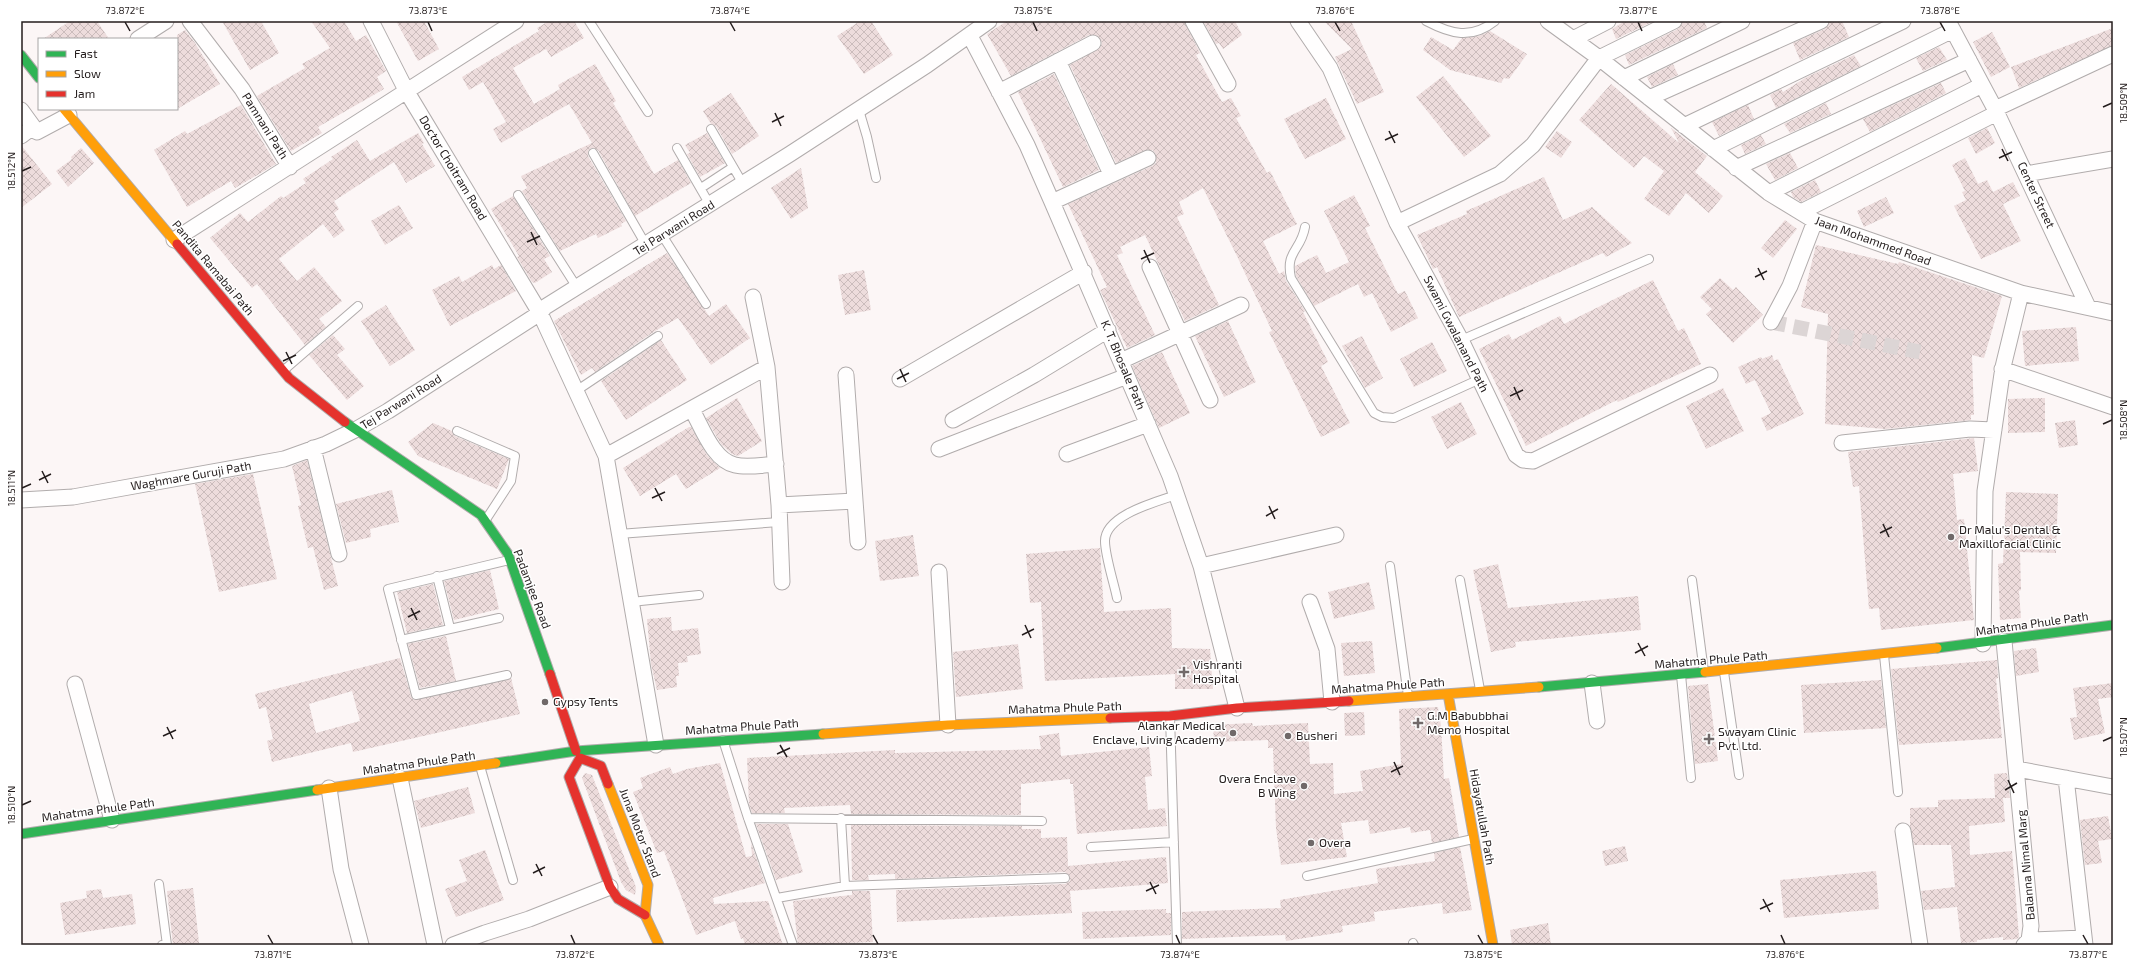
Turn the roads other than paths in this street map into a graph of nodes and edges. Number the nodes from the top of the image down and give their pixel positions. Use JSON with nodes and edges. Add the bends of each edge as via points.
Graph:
{"nodes":[{"id":1,"x":166,"y":21,"type":"edge"},
{"id":2,"x":190,"y":21,"type":"edge"},
{"id":3,"x":371,"y":21,"type":"edge"},
{"id":4,"x":516,"y":21,"type":"edge"},
{"id":5,"x":589,"y":21,"type":"edge"},
{"id":6,"x":989,"y":21,"type":"edge"},
{"id":7,"x":1193,"y":21,"type":"edge"},
{"id":8,"x":1298,"y":21,"type":"edge"},
{"id":9,"x":1426,"y":21,"type":"edge"},
{"id":10,"x":1495,"y":21,"type":"edge"},
{"id":11,"x":1548,"y":21,"type":"edge"},
{"id":12,"x":1608,"y":21,"type":"edge"},
{"id":13,"x":1674,"y":21,"type":"edge"},
{"id":14,"x":1742,"y":21,"type":"edge"},
{"id":15,"x":1821,"y":21,"type":"edge"},
{"id":16,"x":1903,"y":21,"type":"edge"},
{"id":17,"x":1950,"y":26,"type":"edge"},
{"id":18,"x":970,"y":36,"type":"junction"},
{"id":19,"x":140,"y":38,"type":"edge"},
{"id":20,"x":1573,"y":39,"type":"junction"},
{"id":21,"x":1093,"y":43,"type":"dead end"},
{"id":22,"x":2113,"y":54,"type":"edge"},
{"id":23,"x":21,"y":55,"type":"edge"},
{"id":24,"x":1599,"y":58,"type":"junction"},
{"id":25,"x":1969,"y":60,"type":"junction"},
{"id":26,"x":1058,"y":61,"type":"junction"},
{"id":27,"x":38,"y":77,"type":"edge"},
{"id":28,"x":1624,"y":78,"type":"junction"},
{"id":29,"x":1228,"y":84,"type":"dead end"},
{"id":30,"x":1982,"y":85,"type":"junction"},
{"id":31,"x":407,"y":92,"type":"junction"},
{"id":32,"x":999,"y":92,"type":"junction"},
{"id":33,"x":1649,"y":98,"type":"junction"},
{"id":34,"x":21,"y":110,"type":"edge"},
{"id":35,"x":859,"y":110,"type":"junction"},
{"id":36,"x":1996,"y":111,"type":"junction"},
{"id":37,"x":66,"y":112,"type":"edge"},
{"id":38,"x":648,"y":112,"type":"dead end"},
{"id":39,"x":1684,"y":126,"type":"junction"},
{"id":40,"x":33,"y":127,"type":"junction"},
{"id":41,"x":711,"y":129,"type":"dead end"},
{"id":42,"x":21,"y":136,"type":"edge"},
{"id":43,"x":677,"y":148,"type":"dead end"},
{"id":44,"x":1713,"y":149,"type":"junction"},
{"id":45,"x":593,"y":153,"type":"dead end"},
{"id":46,"x":1148,"y":158,"type":"dead end"},
{"id":47,"x":2113,"y":159,"type":"edge"},
{"id":48,"x":290,"y":166,"type":"junction"},
{"id":49,"x":734,"y":167,"type":"junction"},
{"id":50,"x":1736,"y":168,"type":"junction"},
{"id":51,"x":1112,"y":174,"type":"junction"},
{"id":52,"x":2026,"y":174,"type":"junction"},
{"id":53,"x":876,"y":178,"type":"dead end"},
{"id":54,"x":743,"y":184,"type":"junction"},
{"id":55,"x":701,"y":188,"type":"junction"},
{"id":56,"x":1769,"y":193,"type":"junction"},
{"id":57,"x":518,"y":195,"type":"dead end"},
{"id":58,"x":1052,"y":202,"type":"junction"},
{"id":59,"x":710,"y":205,"type":"junction"},
{"id":60,"x":1801,"y":212,"type":"junction"},
{"id":61,"x":1816,"y":221,"type":"junction"},
{"id":62,"x":1397,"y":223,"type":"junction"},
{"id":63,"x":1305,"y":227,"type":"dead end"},
{"id":64,"x":662,"y":235,"type":"junction"},
{"id":65,"x":174,"y":240,"type":"junction"},
{"id":66,"x":646,"y":245,"type":"junction"},
{"id":67,"x":1649,"y":259,"type":"dead end"},
{"id":68,"x":1150,"y":267,"type":"dead end"},
{"id":69,"x":1084,"y":272,"type":"junction"},
{"id":70,"x":578,"y":289,"type":"junction"},
{"id":71,"x":2021,"y":293,"type":"junction"},
{"id":72,"x":753,"y":297,"type":"dead end"},
{"id":73,"x":706,"y":304,"type":"dead end"},
{"id":74,"x":1241,"y":305,"type":"dead end"},
{"id":75,"x":358,"y":306,"type":"dead end"},
{"id":76,"x":2088,"y":307,"type":"junction"},
{"id":77,"x":540,"y":313,"type":"junction"},
{"id":78,"x":2113,"y":313,"type":"edge"},
{"id":79,"x":1773,"y":319,"type":"dead end"},
{"id":80,"x":1108,"y":330,"type":"junction"},
{"id":81,"x":1181,"y":334,"type":"junction"},
{"id":82,"x":658,"y":336,"type":"dead end"},
{"id":83,"x":1461,"y":340,"type":"junction"},
{"id":84,"x":1121,"y":361,"type":"junction"},
{"id":85,"x":768,"y":367,"type":"junction"},
{"id":86,"x":2002,"y":368,"type":"junction"},
{"id":87,"x":283,"y":370,"type":"junction"},
{"id":88,"x":846,"y":375,"type":"dead end"},
{"id":89,"x":1710,"y":375,"type":"dead end"},
{"id":90,"x":1127,"y":376,"type":"junction"},
{"id":91,"x":900,"y":379,"type":"dead end"},
{"id":92,"x":1480,"y":379,"type":"junction"},
{"id":93,"x":576,"y":391,"type":"junction"},
{"id":94,"x":1210,"y":400,"type":"dead end"},
{"id":95,"x":2113,"y":407,"type":"edge"},
{"id":96,"x":692,"y":410,"type":"junction"},
{"id":97,"x":953,"y":420,"type":"dead end"},
{"id":98,"x":1148,"y":424,"type":"junction"},
{"id":99,"x":355,"y":430,"type":"junction"},
{"id":100,"x":1994,"y":430,"type":"junction"},
{"id":101,"x":457,"y":431,"type":"dead end"},
{"id":102,"x":1842,"y":443,"type":"dead end"},
{"id":103,"x":313,"y":448,"type":"junction"},
{"id":104,"x":940,"y":449,"type":"dead end"},
{"id":105,"x":1067,"y":454,"type":"dead end"},
{"id":106,"x":606,"y":456,"type":"junction"},
{"id":107,"x":776,"y":464,"type":"junction"},
{"id":108,"x":1176,"y":495,"type":"junction"},
{"id":109,"x":21,"y":500,"type":"edge"},
{"id":110,"x":855,"y":501,"type":"junction"},
{"id":111,"x":779,"y":505,"type":"junction"},
{"id":112,"x":485,"y":521,"type":"junction"},
{"id":113,"x":779,"y":522,"type":"junction"},
{"id":114,"x":619,"y":534,"type":"junction"},
{"id":115,"x":1336,"y":535,"type":"dead end"},
{"id":116,"x":858,"y":542,"type":"dead end"},
{"id":117,"x":339,"y":554,"type":"dead end"},
{"id":118,"x":510,"y":560,"type":"junction"},
{"id":119,"x":1201,"y":566,"type":"junction"},
{"id":120,"x":1390,"y":566,"type":"dead end"},
{"id":121,"x":940,"y":572,"type":"dead end"},
{"id":122,"x":437,"y":576,"type":"junction"},
{"id":123,"x":1460,"y":580,"type":"dead end"},
{"id":124,"x":1692,"y":580,"type":"dead end"},
{"id":125,"x":782,"y":582,"type":"dead end"},
{"id":126,"x":699,"y":595,"type":"dead end"},
{"id":127,"x":1118,"y":598,"type":"dead end"},
{"id":128,"x":631,"y":602,"type":"junction"},
{"id":129,"x":1310,"y":602,"type":"dead end"},
{"id":130,"x":499,"y":618,"type":"dead end"},
{"id":131,"x":2113,"y":625,"type":"edge"},
{"id":132,"x":450,"y":628,"type":"junction"},
{"id":133,"x":402,"y":640,"type":"junction"},
{"id":134,"x":2004,"y":641,"type":"junction"},
{"id":135,"x":1983,"y":644,"type":"junction"},
{"id":136,"x":1884,"y":655,"type":"junction"},
{"id":137,"x":1724,"y":672,"type":"junction"},
{"id":138,"x":1704,"y":673,"type":"junction"},
{"id":139,"x":507,"y":675,"type":"dead end"},
{"id":140,"x":1681,"y":675,"type":"junction"},
{"id":141,"x":1592,"y":682,"type":"junction"},
{"id":142,"x":75,"y":684,"type":"dead end"},
{"id":143,"x":1480,"y":691,"type":"junction"},
{"id":144,"x":1448,"y":694,"type":"junction"},
{"id":145,"x":1408,"y":697,"type":"junction"},
{"id":146,"x":1332,"y":702,"type":"junction"},
{"id":147,"x":1237,"y":708,"type":"junction"},
{"id":148,"x":1170,"y":716,"type":"junction"},
{"id":149,"x":1597,"y":721,"type":"dead end"},
{"id":150,"x":948,"y":725,"type":"junction"},
{"id":151,"x":723,"y":740,"type":"junction"},
{"id":152,"x":656,"y":745,"type":"junction"},
{"id":153,"x":578,"y":755,"type":"junction"},
{"id":154,"x":480,"y":766,"type":"junction"},
{"id":155,"x":2017,"y":769,"type":"junction"},
{"id":156,"x":1739,"y":775,"type":"dead end"},
{"id":157,"x":400,"y":778,"type":"junction"},
{"id":158,"x":1691,"y":778,"type":"dead end"},
{"id":159,"x":2066,"y":778,"type":"junction"},
{"id":160,"x":2113,"y":787,"type":"edge"},
{"id":161,"x":329,"y":788,"type":"junction"},
{"id":162,"x":1898,"y":792,"type":"dead end"},
{"id":163,"x":748,"y":818,"type":"junction"},
{"id":164,"x":841,"y":818,"type":"junction"},
{"id":165,"x":112,"y":820,"type":"junction"},
{"id":166,"x":1042,"y":821,"type":"dead end"},
{"id":167,"x":1903,"y":831,"type":"dead end"},
{"id":168,"x":21,"y":834,"type":"edge"},
{"id":169,"x":1474,"y":839,"type":"junction"},
{"id":170,"x":1174,"y":842,"type":"junction"},
{"id":171,"x":1091,"y":847,"type":"dead end"},
{"id":172,"x":1307,"y":876,"type":"dead end"},
{"id":173,"x":1065,"y":878,"type":"dead end"},
{"id":174,"x":513,"y":880,"type":"dead end"},
{"id":175,"x":159,"y":884,"type":"dead end"},
{"id":176,"x":845,"y":886,"type":"junction"},
{"id":177,"x":610,"y":887,"type":"junction"},
{"id":178,"x":777,"y":898,"type":"junction"},
{"id":179,"x":645,"y":915,"type":"junction"},
{"id":180,"x":487,"y":939,"type":"edge"},
{"id":181,"x":2085,"y":942,"type":"edge"},
{"id":182,"x":2027,"y":943,"type":"edge"},
{"id":183,"x":162,"y":945,"type":"edge"},
{"id":184,"x":361,"y":945,"type":"edge"},
{"id":185,"x":435,"y":945,"type":"edge"},
{"id":186,"x":453,"y":945,"type":"edge"},
{"id":187,"x":659,"y":945,"type":"edge"},
{"id":188,"x":793,"y":945,"type":"edge"},
{"id":189,"x":1177,"y":945,"type":"edge"},
{"id":190,"x":1493,"y":945,"type":"edge"},
{"id":191,"x":1920,"y":945,"type":"edge"}],
"edges":[{"from":1,"to":19,"type":"street"},
{"from":2,"to":48,"type":"street","name":"Pamnani Path","via":[[239,86]]},
{"from":3,"to":31,"type":"street","name":"Doctor Choitram Road"},
{"from":4,"to":31,"type":"street"},
{"from":5,"to":38,"type":"lane"},
{"from":6,"to":18,"type":"street","name":"Tej Parwani Road"},
{"from":7,"to":29,"type":"street"},
{"from":8,"to":62,"type":"street","name":"Swami Gwalanand Path","via":[[1330,68]]},
{"from":9,"to":10,"type":"lane","via":[[1465,35],[1485,29]]},
{"from":11,"to":20,"type":"street","name":"Jaan Mohammed Road"},
{"from":12,"to":20,"type":"street"},
{"from":13,"to":24,"type":"street"},
{"from":14,"to":28,"type":"street"},
{"from":15,"to":33,"type":"street"},
{"from":16,"to":39,"type":"street"},
{"from":17,"to":25,"type":"street","name":"Center Street"},
{"from":17,"to":44,"type":"street"},
{"from":18,"to":32,"type":"street","name":"K. T. Bhosale Path"},
{"from":18,"to":35,"type":"street","name":"Tej Parwani Road"},
{"from":20,"to":24,"type":"street","name":"Jaan Mohammed Road"},
{"from":21,"to":26,"type":"street"},
{"from":22,"to":36,"type":"street"},
{"from":23,"to":27,"type":"main road"},
{"from":24,"to":28,"type":"street","name":"Jaan Mohammed Road"},
{"from":24,"to":62,"type":"street","via":[[1533,145],[1500,174]]},
{"from":25,"to":30,"type":"street","name":"Center Street"},
{"from":25,"to":50,"type":"street"},
{"from":26,"to":32,"type":"street"},
{"from":26,"to":51,"type":"street"},
{"from":28,"to":33,"type":"street","name":"Jaan Mohammed Road"},
{"from":30,"to":36,"type":"street","name":"Center Street"},
{"from":30,"to":56,"type":"street"},
{"from":31,"to":48,"type":"street"},
{"from":31,"to":77,"type":"street","name":"Doctor Choitram Road"},
{"from":32,"to":58,"type":"street","name":"K. T. Bhosale Path"},
{"from":33,"to":39,"type":"street","name":"Jaan Mohammed Road"},
{"from":34,"to":40,"type":"street"},
{"from":35,"to":53,"type":"lane"},
{"from":35,"to":54,"type":"street","name":"Tej Parwani Road"},
{"from":36,"to":52,"type":"street","name":"Center Street"},
{"from":36,"to":60,"type":"street"},
{"from":37,"to":40,"type":"street","via":[[37,132]]},
{"from":37,"to":65,"type":"main road","name":"Pandita Ramabai Path"},
{"from":39,"to":44,"type":"street","name":"Jaan Mohammed Road"},
{"from":40,"to":42,"type":"street"},
{"from":41,"to":49,"type":"lane"},
{"from":43,"to":55,"type":"lane"},
{"from":44,"to":50,"type":"street","name":"Jaan Mohammed Road"},
{"from":45,"to":66,"type":"lane"},
{"from":46,"to":51,"type":"street"},
{"from":47,"to":52,"type":"street"},
{"from":48,"to":65,"type":"street"},
{"from":49,"to":54,"type":"lane"},
{"from":49,"to":55,"type":"lane"},
{"from":50,"to":56,"type":"street","name":"Jaan Mohammed Road"},
{"from":51,"to":58,"type":"street"},
{"from":52,"to":76,"type":"street","name":"Center Street"},
{"from":54,"to":59,"type":"street","name":"Tej Parwani Road"},
{"from":55,"to":59,"type":"lane"},
{"from":56,"to":60,"type":"street","name":"Jaan Mohammed Road"},
{"from":57,"to":70,"type":"lane"},
{"from":58,"to":69,"type":"street","name":"K. T. Bhosale Path"},
{"from":59,"to":64,"type":"street","name":"Tej Parwani Road"},
{"from":60,"to":61,"type":"street","name":"Jaan Mohammed Road"},
{"from":61,"to":71,"type":"street","name":"Jaan Mohammed Road"},
{"from":61,"to":79,"type":"street"},
{"from":62,"to":83,"type":"street","name":"Swami Gwalanand Path"},
{"from":63,"to":92,"type":"lane","via":[[1303,237],[1289,257],[1291,278],[1374,413],[1394,418]]},
{"from":64,"to":66,"type":"street","name":"Tej Parwani Road"},
{"from":64,"to":73,"type":"lane"},
{"from":65,"to":87,"type":"main road","name":"Pandita Ramabai Path"},
{"from":66,"to":70,"type":"street","name":"Tej Parwani Road"},
{"from":67,"to":83,"type":"lane"},
{"from":68,"to":81,"type":"street"},
{"from":69,"to":80,"type":"street","name":"K. T. Bhosale Path"},
{"from":69,"to":91,"type":"street"},
{"from":70,"to":77,"type":"street","name":"Tej Parwani Road","via":[[545,307]]},
{"from":71,"to":76,"type":"street","name":"Jaan Mohammed Road"},
{"from":71,"to":86,"type":"street"},
{"from":72,"to":85,"type":"street"},
{"from":74,"to":81,"type":"street"},
{"from":75,"to":87,"type":"lane"},
{"from":76,"to":78,"type":"street","name":"Jaan Mohammed Road"},
{"from":77,"to":93,"type":"street","name":"Doctor Choitram Road"},
{"from":77,"to":99,"type":"street","name":"Tej Parwani Road"},
{"from":80,"to":84,"type":"street","name":"K. T. Bhosale Path"},
{"from":80,"to":97,"type":"street"},
{"from":81,"to":84,"type":"street"},
{"from":81,"to":94,"type":"street"},
{"from":82,"to":93,"type":"lane"},
{"from":83,"to":92,"type":"street","name":"Swami Gwalanand Path"},
{"from":84,"to":90,"type":"street","name":"K. T. Bhosale Path"},
{"from":85,"to":96,"type":"street"},
{"from":85,"to":107,"type":"street"},
{"from":86,"to":95,"type":"street"},
{"from":86,"to":100,"type":"street"},
{"from":87,"to":99,"type":"main road","name":"Pandita Ramabai Path","via":[[289,378]]},
{"from":88,"to":110,"type":"street"},
{"from":89,"to":92,"type":"street","name":"Swami Gwalanand Path","via":[[1532,461],[1523,460],[1516,455]]},
{"from":90,"to":98,"type":"street","name":"K. T. Bhosale Path"},
{"from":90,"to":104,"type":"street"},
{"from":93,"to":106,"type":"street","name":"Doctor Choitram Road"},
{"from":96,"to":106,"type":"street"},
{"from":96,"to":107,"type":"street","via":[[723,459],[735,465]]},
{"from":98,"to":105,"type":"street"},
{"from":98,"to":108,"type":"street","name":"K. T. Bhosale Path"},
{"from":99,"to":103,"type":"street","name":"Waghmare Guruji Path"},
{"from":99,"to":112,"type":"main road","name":"Padamjee Road"},
{"from":100,"to":102,"type":"street","via":[[1970,430]]},
{"from":100,"to":135,"type":"street","via":[[1985,491]]},
{"from":101,"to":112,"type":"lane","via":[[515,456],[511,480]]},
{"from":103,"to":109,"type":"street","name":"Waghmare Guruji Path","via":[[284,459],[72,497]]},
{"from":103,"to":117,"type":"street"},
{"from":106,"to":114,"type":"street","name":"Doctor Choitram Road"},
{"from":107,"to":111,"type":"street"},
{"from":108,"to":119,"type":"street","name":"K. T. Bhosale Path"},
{"from":108,"to":127,"type":"lane","via":[[1116,520],[1107,530],[1105,541]]},
{"from":110,"to":111,"type":"street"},
{"from":110,"to":116,"type":"street"},
{"from":111,"to":113,"type":"street"},
{"from":112,"to":118,"type":"main road","name":"Padamjee Road"},
{"from":113,"to":114,"type":"lane"},
{"from":113,"to":125,"type":"street"},
{"from":114,"to":128,"type":"street","name":"Doctor Choitram Road"},
{"from":115,"to":119,"type":"street"},
{"from":118,"to":122,"type":"lane"},
{"from":118,"to":153,"type":"main road","name":"Padamjee Road"},
{"from":119,"to":147,"type":"street","name":"K. T. Bhosale Path"},
{"from":120,"to":145,"type":"lane"},
{"from":121,"to":150,"type":"street"},
{"from":122,"to":132,"type":"lane"},
{"from":122,"to":133,"type":"lane","via":[[388,589]]},
{"from":123,"to":143,"type":"lane"},
{"from":124,"to":138,"type":"lane"},
{"from":126,"to":128,"type":"lane"},
{"from":128,"to":152,"type":"street","name":"Doctor Choitram Road"},
{"from":129,"to":146,"type":"street","via":[[1327,650]]},
{"from":130,"to":132,"type":"lane"},
{"from":131,"to":134,"type":"main road","name":"Mahatma Phule Path"},
{"from":132,"to":133,"type":"lane"},
{"from":133,"to":139,"type":"lane","via":[[416,695]]},
{"from":134,"to":135,"type":"main road","name":"Mahatma Phule Path"},
{"from":134,"to":155,"type":"street","name":"Balanna Nimal Marg"},
{"from":135,"to":136,"type":"main road","name":"Mahatma Phule Path"},
{"from":136,"to":137,"type":"main road","name":"Mahatma Phule Path"},
{"from":136,"to":162,"type":"lane"},
{"from":137,"to":138,"type":"main road","name":"Mahatma Phule Path"},
{"from":137,"to":156,"type":"lane"},
{"from":138,"to":140,"type":"main road","name":"Mahatma Phule Path"},
{"from":140,"to":141,"type":"main road","name":"Mahatma Phule Path"},
{"from":140,"to":158,"type":"lane"},
{"from":141,"to":143,"type":"main road","name":"Mahatma Phule Path"},
{"from":141,"to":149,"type":"street"},
{"from":142,"to":165,"type":"street"},
{"from":143,"to":144,"type":"main road","name":"Mahatma Phule Path"},
{"from":144,"to":145,"type":"main road","name":"Mahatma Phule Path"},
{"from":144,"to":169,"type":"main road","name":"Hidayatullah Path"},
{"from":145,"to":146,"type":"main road","name":"Mahatma Phule Path"},
{"from":146,"to":147,"type":"main road","name":"Mahatma Phule Path"},
{"from":147,"to":148,"type":"main road","name":"Mahatma Phule Path"},
{"from":148,"to":150,"type":"main road","name":"Mahatma Phule Path"},
{"from":148,"to":170,"type":"lane"},
{"from":150,"to":151,"type":"main road","name":"Mahatma Phule Path"},
{"from":151,"to":152,"type":"main road","name":"Mahatma Phule Path"},
{"from":151,"to":163,"type":"lane"},
{"from":152,"to":153,"type":"main road","name":"Mahatma Phule Path"},
{"from":153,"to":154,"type":"main road","name":"Mahatma Phule Path"},
{"from":153,"to":177,"type":"main road","via":[[569,777]]},
{"from":153,"to":179,"type":"main road","name":"Juna Motor Stand","via":[[601,766],[648,885]]},
{"from":154,"to":157,"type":"main road","name":"Mahatma Phule Path"},
{"from":154,"to":174,"type":"lane"},
{"from":155,"to":159,"type":"street"},
{"from":155,"to":182,"type":"street","name":"Balanna Nimal Marg","via":[[2031,926]]},
{"from":157,"to":161,"type":"main road","name":"Mahatma Phule Path"},
{"from":157,"to":185,"type":"street"},
{"from":159,"to":160,"type":"street"},
{"from":159,"to":181,"type":"street"},
{"from":161,"to":165,"type":"main road","name":"Mahatma Phule Path"},
{"from":161,"to":184,"type":"street","via":[[341,869]]},
{"from":163,"to":164,"type":"lane"},
{"from":163,"to":178,"type":"lane"},
{"from":164,"to":166,"type":"lane"},
{"from":164,"to":176,"type":"lane"},
{"from":165,"to":168,"type":"main road","name":"Mahatma Phule Path"},
{"from":167,"to":191,"type":"street"},
{"from":169,"to":172,"type":"lane"},
{"from":169,"to":190,"type":"main road","name":"Hidayatullah Path"},
{"from":170,"to":171,"type":"lane"},
{"from":170,"to":189,"type":"lane"},
{"from":173,"to":176,"type":"lane"},
{"from":175,"to":183,"type":"lane","via":[[167,944]]},
{"from":176,"to":178,"type":"lane"},
{"from":177,"to":179,"type":"main road","via":[[618,899]]},
{"from":177,"to":180,"type":"street","via":[[529,919]]},
{"from":178,"to":188,"type":"lane"},
{"from":179,"to":187,"type":"main road"},
{"from":180,"to":186,"type":"street"},
{"from":181,"to":182,"type":"street"}]}
